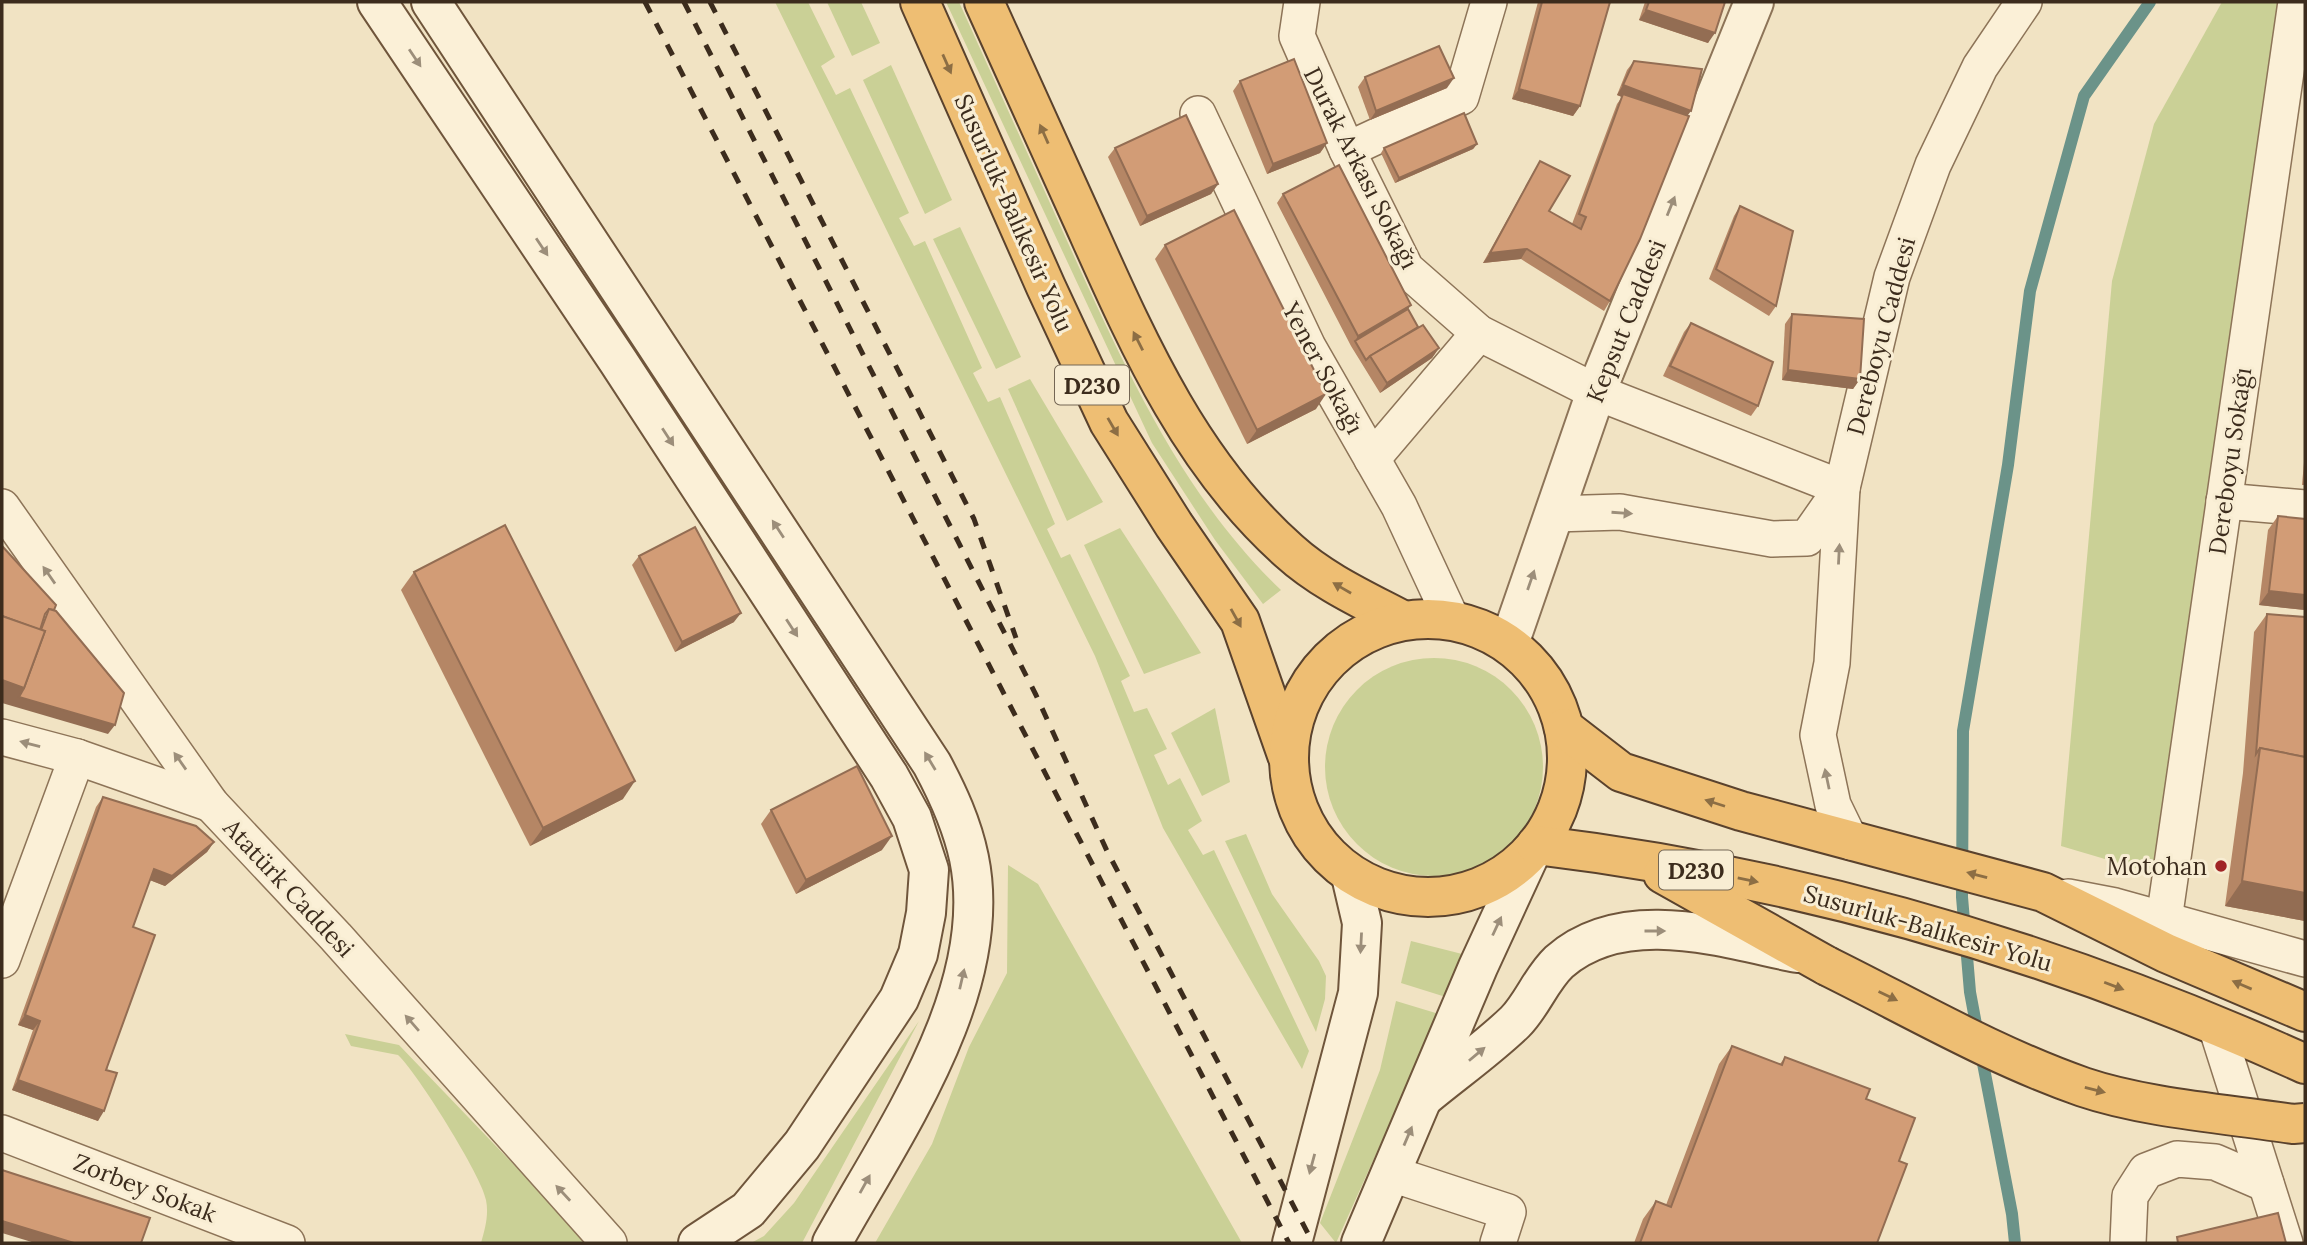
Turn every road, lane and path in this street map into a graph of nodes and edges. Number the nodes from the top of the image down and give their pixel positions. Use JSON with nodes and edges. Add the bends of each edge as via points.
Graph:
{"nodes":[{"id":1,"x":377,"y":2,"type":"edge"},
{"id":2,"x":431,"y":2,"type":"edge"},
{"id":3,"x":920,"y":2,"type":"edge"},
{"id":4,"x":1302,"y":2,"type":"edge"},
{"id":5,"x":1489,"y":2,"type":"edge"},
{"id":6,"x":1754,"y":2,"type":"edge"},
{"id":7,"x":2024,"y":2,"type":"edge"},
{"id":8,"x":2297,"y":2,"type":"edge"},
{"id":9,"x":987,"y":5,"type":"edge"},
{"id":10,"x":1198,"y":114,"type":"dead end"},
{"id":11,"x":1347,"y":150,"type":"junction"},
{"id":12,"x":1479,"y":333,"type":"junction"},
{"id":13,"x":1596,"y":392,"type":"junction"},
{"id":14,"x":1372,"y":459,"type":"junction"},
{"id":15,"x":1842,"y":488,"type":"junction"},
{"id":16,"x":2224,"y":502,"type":"junction"},
{"id":17,"x":2,"y":507,"type":"edge"},
{"id":18,"x":2305,"y":508,"type":"edge"},
{"id":19,"x":1554,"y":514,"type":"junction"},
{"id":20,"x":1402,"y":620,"type":"junction"},
{"id":21,"x":1452,"y":620,"type":"junction"},
{"id":22,"x":1509,"y":644,"type":"junction"},
{"id":23,"x":1564,"y":728,"type":"junction"},
{"id":24,"x":2,"y":737,"type":"edge"},
{"id":25,"x":1287,"y":755,"type":"junction"},
{"id":26,"x":77,"y":757,"type":"junction"},
{"id":27,"x":211,"y":804,"type":"junction"},
{"id":28,"x":1851,"y":842,"type":"junction"},
{"id":29,"x":1534,"y":849,"type":"junction"},
{"id":30,"x":1631,"y":856,"type":"junction"},
{"id":31,"x":1351,"y":876,"type":"junction"},
{"id":32,"x":2043,"y":892,"type":"junction"},
{"id":33,"x":2164,"y":920,"type":"junction"},
{"id":34,"x":2305,"y":959,"type":"edge"},
{"id":35,"x":2,"y":960,"type":"edge"},
{"id":36,"x":1818,"y":960,"type":"junction"},
{"id":37,"x":2305,"y":1012,"type":"edge"},
{"id":38,"x":2216,"y":1026,"type":"junction"},
{"id":39,"x":2305,"y":1064,"type":"edge"},
{"id":40,"x":1424,"y":1097,"type":"junction"},
{"id":41,"x":2305,"y":1123,"type":"edge"},
{"id":42,"x":2,"y":1133,"type":"edge"},
{"id":43,"x":1392,"y":1174,"type":"junction"},
{"id":44,"x":2266,"y":1184,"type":"junction"},
{"id":45,"x":287,"y":1243,"type":"edge"},
{"id":46,"x":609,"y":1243,"type":"edge"},
{"id":47,"x":698,"y":1243,"type":"edge"},
{"id":48,"x":832,"y":1243,"type":"edge"},
{"id":49,"x":1292,"y":1243,"type":"edge"},
{"id":50,"x":1361,"y":1243,"type":"edge"},
{"id":51,"x":1498,"y":1243,"type":"edge"},
{"id":52,"x":2128,"y":1243,"type":"edge"},
{"id":53,"x":2285,"y":1243,"type":"edge"}],
"edges":[{"from":1,"to":47,"type":"main road","one_way":true,"via":[[888,776],[912,818],[929,870],[918,954],[899,999],[802,1145],[748,1210]]},
{"from":48,"to":2,"type":"main road","one_way":true,"via":[[955,1012],[972,920],[970,870],[961,829],[932,764]]},
{"from":3,"to":25,"type":"highway","name":"Susurluk-Balıkesir Yolu","number":"D230","one_way":true,"via":[[1110,422],[1240,621]]},
{"from":4,"to":11,"type":"street","name":"Durak Arkası Sokağı","via":[[1297,36]]},
{"from":5,"to":11,"type":"street","via":[[1461,97]]},
{"from":13,"to":6,"type":"main road","name":"Kepsut Caddesi","one_way":true},
{"from":7,"to":15,"type":"street","name":"Dereboyu Caddesi","via":[[1980,67],[1933,165],[1892,277]]},
{"from":8,"to":16,"type":"street","name":"Dereboyu Sokağı"},
{"from":20,"to":9,"type":"highway","number":"D230","one_way":true,"via":[[1339,587],[1290,552],[1228,488],[1175,412],[1132,329]]},
{"from":10,"to":14,"type":"street","name":"Yener Sokağı","via":[[1308,347]]},
{"from":11,"to":12,"type":"street","name":"Durak Arkası Sokağı","via":[[1406,269]]},
{"from":12,"to":13,"type":"street","name":"Durak Arkası Sokağı"},
{"from":12,"to":14,"type":"street"},
{"from":13,"to":15,"type":"street","name":"Durak Arkası Sokağı"},
{"from":13,"to":19,"type":"main road","name":"Kepsut Caddesi"},
{"from":14,"to":21,"type":"street","name":"Yener Sokağı"},
{"from":19,"to":15,"type":"street","one_way":true,"via":[[1620,512],[1772,539],[1807,538]]},
{"from":28,"to":15,"type":"street","one_way":true,"via":[[1833,805],[1818,735],[1832,663]]},
{"from":16,"to":18,"type":"street"},
{"from":16,"to":33,"type":"street","name":"Dereboyu Sokağı"},
{"from":27,"to":17,"type":"street","name":"Atatürk Caddesi","one_way":true},
{"from":22,"to":19,"type":"main road","name":"Kepsut Caddesi","one_way":true},
{"from":20,"to":21,"type":"highway"},
{"from":20,"to":25,"type":"highway","via":[[1358,637],[1321,667],[1297,708]]},
{"from":21,"to":22,"type":"highway"},
{"from":22,"to":23,"type":"highway","via":[[1534,667],[1553,696]]},
{"from":28,"to":23,"type":"highway","one_way":true,"via":[[1621,772]]},
{"from":23,"to":29,"type":"highway","via":[[1566,772],[1555,815]]},
{"from":26,"to":24,"type":"street","one_way":true},
{"from":25,"to":31,"type":"highway","via":[[1294,802],[1316,844]]},
{"from":26,"to":27,"type":"street"},
{"from":26,"to":35,"type":"street"},
{"from":46,"to":27,"type":"street","name":"Atatürk Caddesi","one_way":true},
{"from":32,"to":28,"type":"highway","one_way":true},
{"from":29,"to":30,"type":"highway","name":"Susurluk-Balıkesir Yolu","number":"D230"},
{"from":29,"to":31,"type":"highway","via":[[1501,878],[1465,893],[1426,899],[1387,893]]},
{"from":40,"to":29,"type":"main road","one_way":true},
{"from":30,"to":36,"type":"highway"},
{"from":30,"to":38,"type":"highway","name":"Susurluk-Balıkesir Yolu","number":"D230","one_way":true,"via":[[1854,902],[2050,961]]},
{"from":31,"to":49,"type":"main road","one_way":true,"via":[[1363,923],[1359,993]]},
{"from":32,"to":33,"type":"street"},
{"from":37,"to":32,"type":"highway","one_way":true,"via":[[2166,953]]},
{"from":33,"to":34,"type":"street"},
{"from":40,"to":36,"type":"main road","one_way":true,"via":[[1517,1021],[1559,962],[1620,933],[1689,932]]},
{"from":36,"to":41,"type":"highway","one_way":true,"bridge":true,"via":[[2012,1058],[2083,1087]]},
{"from":38,"to":39,"type":"highway","name":"Susurluk-Balıkesir Yolu","number":"D230"},
{"from":38,"to":44,"type":"street"},
{"from":43,"to":40,"type":"main road","one_way":true},
{"from":42,"to":45,"type":"street","name":"Zorbey Sokak"},
{"from":43,"to":50,"type":"main road"},
{"from":43,"to":51,"type":"street","via":[[1508,1212]]},
{"from":44,"to":52,"type":"street","via":[[2215,1162],[2177,1159],[2146,1171],[2130,1196]]},
{"from":44,"to":53,"type":"street"}]}
